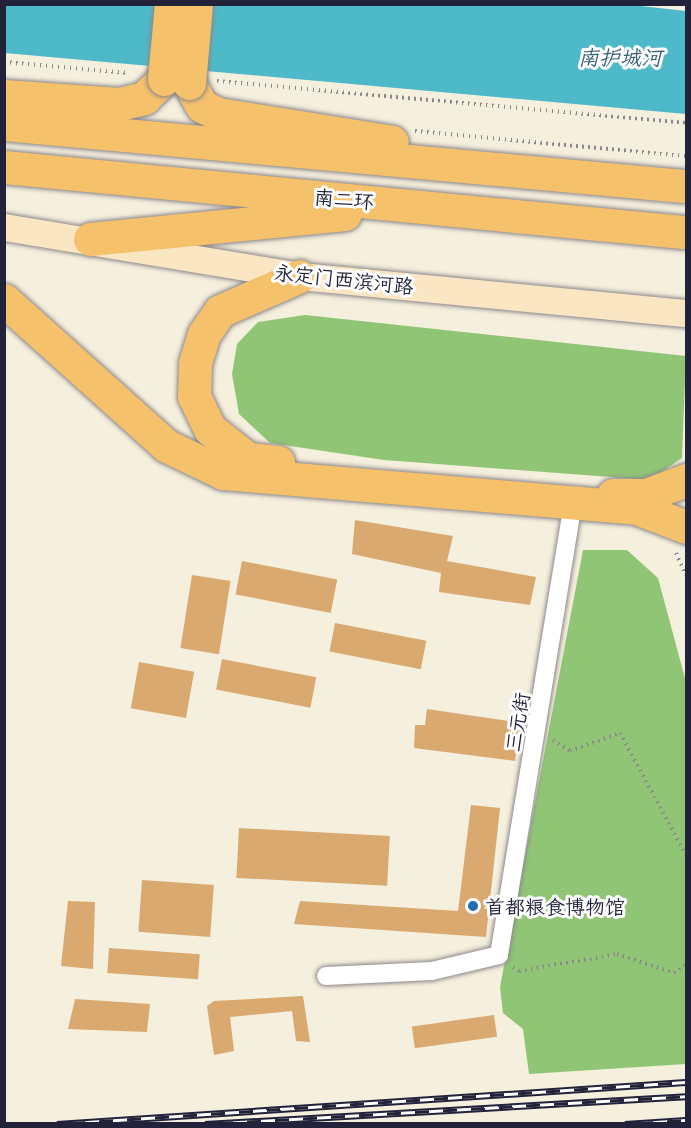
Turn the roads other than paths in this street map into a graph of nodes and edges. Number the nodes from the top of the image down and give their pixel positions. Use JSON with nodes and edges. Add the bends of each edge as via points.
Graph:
{"nodes":[{"id":1,"x":171,"y":4,"type":"edge"},
{"id":2,"x":196,"y":4,"type":"edge"},
{"id":3,"x":173,"y":79,"type":"junction"},
{"id":4,"x":4,"y":96,"type":"edge"},
{"id":5,"x":4,"y":124,"type":"edge"},
{"id":6,"x":433,"y":164,"type":"junction"},
{"id":7,"x":4,"y":167,"type":"edge"},
{"id":8,"x":685,"y":171,"type":"edge"},
{"id":9,"x":422,"y":206,"type":"junction"},
{"id":10,"x":4,"y":227,"type":"edge"},
{"id":11,"x":683,"y":232,"type":"dead end"},
{"id":12,"x":90,"y":239,"type":"junction"},
{"id":13,"x":300,"y":276,"type":"junction"},
{"id":14,"x":4,"y":300,"type":"edge"},
{"id":15,"x":686,"y":313,"type":"edge"},
{"id":16,"x":687,"y":480,"type":"edge"},
{"id":17,"x":573,"y":500,"type":"junction"},
{"id":18,"x":679,"y":538,"type":"edge"},
{"id":19,"x":326,"y":976,"type":"dead end"}],
"edges":[{"from":1,"to":3,"type":"highway","bridge":true},
{"from":2,"to":3,"type":"highway","bridge":true},
{"from":3,"to":4,"type":"highway","via":[[144,98],[119,104]]},
{"from":3,"to":6,"type":"highway","via":[[202,106],[218,114],[375,136]]},
{"from":5,"to":6,"type":"highway"},
{"from":6,"to":8,"type":"highway"},
{"from":7,"to":9,"type":"highway","name":"南二环"},
{"from":9,"to":11,"type":"highway","name":"南二环"},
{"from":9,"to":12,"type":"highway"},
{"from":10,"to":12,"type":"street","name":"永定门西滨河路"},
{"from":12,"to":13,"type":"street","name":"永定门西滨河路"},
{"from":13,"to":15,"type":"street","name":"永定门西滨河路"},
{"from":13,"to":17,"type":"highway","via":[[220,311],[204,334],[194,396],[210,429],[248,459]]},
{"from":14,"to":17,"type":"highway","via":[[167,446],[223,473]]},
{"from":16,"to":17,"type":"highway","via":[[646,495]]},
{"from":17,"to":18,"type":"highway","via":[[637,508]]},
{"from":17,"to":19,"type":"street","name":"三元街","via":[[539,732],[499,955],[432,971]]}]}
